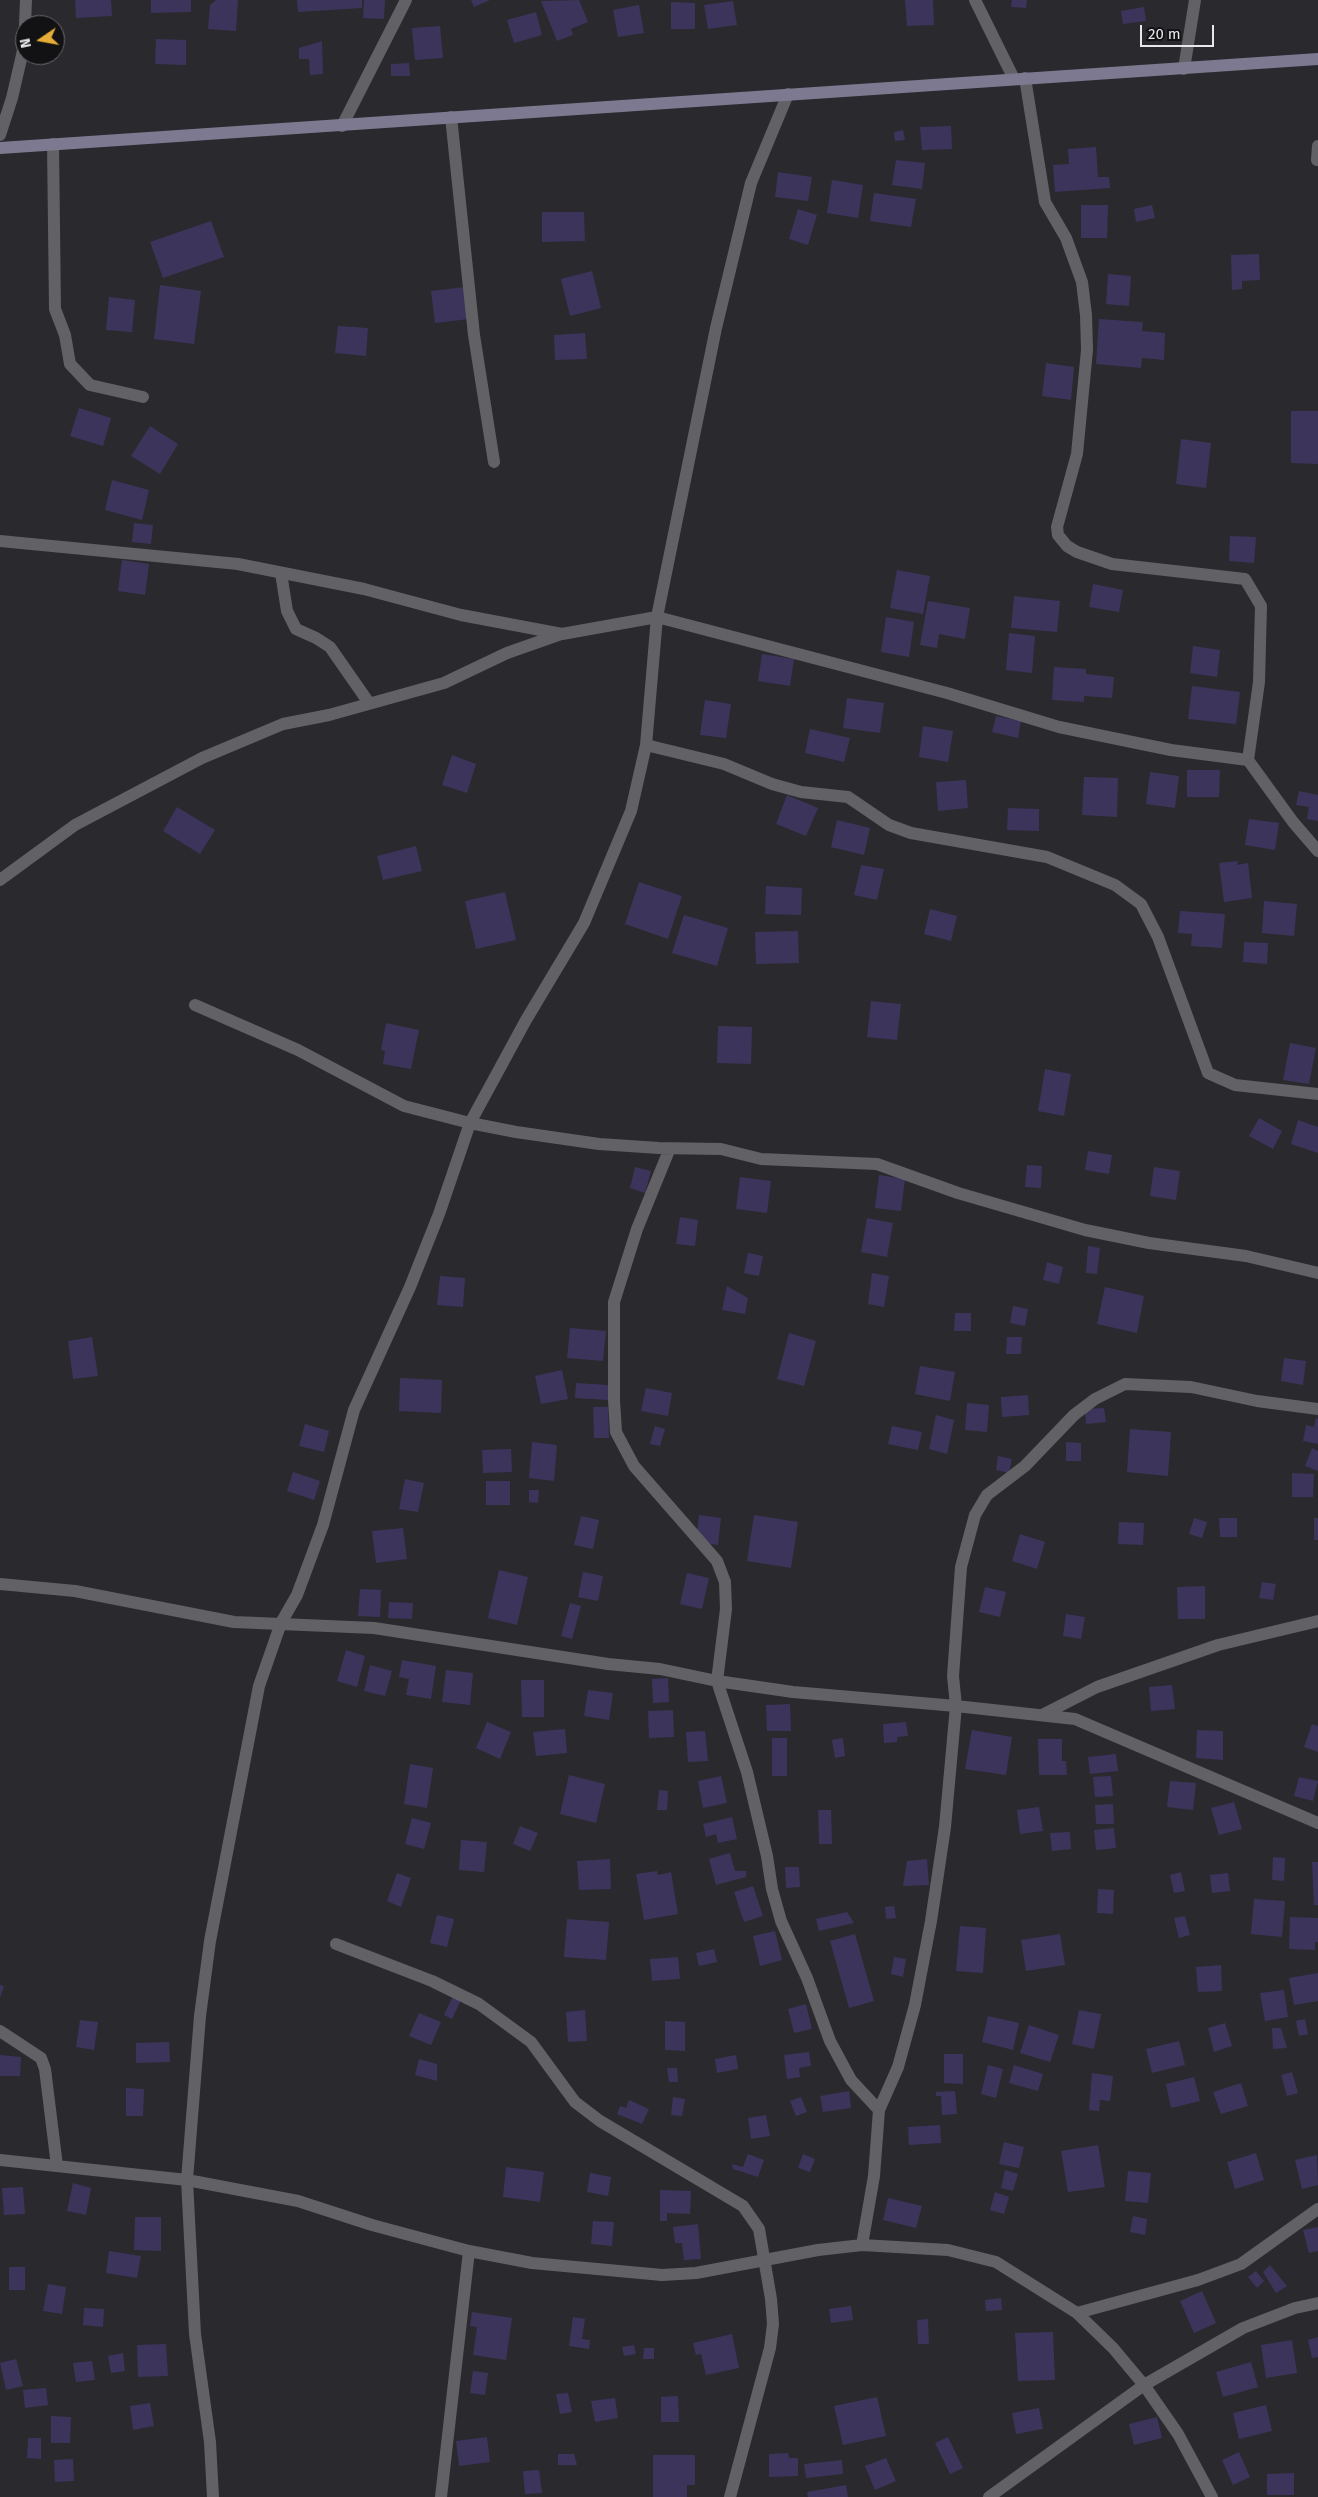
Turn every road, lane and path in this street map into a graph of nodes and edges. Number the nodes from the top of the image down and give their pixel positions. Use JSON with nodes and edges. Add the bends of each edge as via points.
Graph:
{"nodes":[{"id":1,"x":26,"y":0,"type":"edge"},
{"id":2,"x":406,"y":0,"type":"edge"},
{"id":3,"x":974,"y":0,"type":"edge"},
{"id":4,"x":1196,"y":0,"type":"edge"},
{"id":5,"x":25,"y":15,"type":"edge"},
{"id":6,"x":1318,"y":59,"type":"edge"},
{"id":7,"x":20,"y":65,"type":"edge"},
{"id":8,"x":1184,"y":70,"type":"junction"},
{"id":9,"x":1020,"y":79,"type":"junction"},
{"id":10,"x":788,"y":94,"type":"junction"},
{"id":11,"x":451,"y":117,"type":"junction"},
{"id":12,"x":342,"y":126,"type":"junction"},
{"id":13,"x":0,"y":135,"type":"edge"},
{"id":14,"x":54,"y":144,"type":"junction"},
{"id":15,"x":1318,"y":146,"type":"edge"},
{"id":16,"x":0,"y":148,"type":"edge"},
{"id":17,"x":1317,"y":160,"type":"edge"},
{"id":18,"x":143,"y":397,"type":"dead end"},
{"id":19,"x":494,"y":462,"type":"dead end"},
{"id":20,"x":0,"y":541,"type":"edge"},
{"id":21,"x":281,"y":572,"type":"junction"},
{"id":22,"x":657,"y":617,"type":"junction"},
{"id":23,"x":562,"y":634,"type":"junction"},
{"id":24,"x":369,"y":703,"type":"junction"},
{"id":25,"x":646,"y":745,"type":"junction"},
{"id":26,"x":1248,"y":760,"type":"junction"},
{"id":27,"x":1318,"y":851,"type":"edge"},
{"id":28,"x":0,"y":880,"type":"edge"},
{"id":29,"x":195,"y":1005,"type":"dead end"},
{"id":30,"x":1318,"y":1094,"type":"edge"},
{"id":31,"x":470,"y":1123,"type":"junction"},
{"id":32,"x":670,"y":1148,"type":"junction"},
{"id":33,"x":1318,"y":1273,"type":"edge"},
{"id":34,"x":1318,"y":1409,"type":"edge"},
{"id":35,"x":0,"y":1584,"type":"edge"},
{"id":36,"x":1318,"y":1621,"type":"edge"},
{"id":37,"x":280,"y":1624,"type":"junction"},
{"id":38,"x":717,"y":1681,"type":"junction"},
{"id":39,"x":956,"y":1706,"type":"junction"},
{"id":40,"x":1042,"y":1715,"type":"junction"},
{"id":41,"x":1318,"y":1823,"type":"edge"},
{"id":42,"x":336,"y":1944,"type":"dead end"},
{"id":43,"x":0,"y":2031,"type":"edge"},
{"id":44,"x":879,"y":2110,"type":"junction"},
{"id":45,"x":0,"y":2160,"type":"edge"},
{"id":46,"x":57,"y":2166,"type":"junction"},
{"id":47,"x":187,"y":2180,"type":"junction"},
{"id":48,"x":1318,"y":2209,"type":"edge"},
{"id":49,"x":862,"y":2245,"type":"junction"},
{"id":50,"x":469,"y":2251,"type":"junction"},
{"id":51,"x":766,"y":2260,"type":"junction"},
{"id":52,"x":1318,"y":2303,"type":"edge"},
{"id":53,"x":1077,"y":2313,"type":"junction"},
{"id":54,"x":1144,"y":2385,"type":"junction"},
{"id":55,"x":213,"y":2497,"type":"edge"},
{"id":56,"x":442,"y":2497,"type":"edge"},
{"id":57,"x":730,"y":2497,"type":"edge"},
{"id":58,"x":989,"y":2497,"type":"edge"},
{"id":59,"x":1212,"y":2497,"type":"edge"}],
"edges":[{"from":1,"to":5,"type":"street"},
{"from":2,"to":12,"type":"street"},
{"from":3,"to":9,"type":"street"},
{"from":4,"to":8,"type":"street"},
{"from":6,"to":8,"type":"main road"},
{"from":7,"to":13,"type":"street"},
{"from":8,"to":9,"type":"main road"},
{"from":9,"to":10,"type":"main road"},
{"from":9,"to":26,"type":"street","via":[[1045,202],[1066,238],[1082,282],[1086,315],[1088,350],[1077,454],[1057,526],[1058,535],[1066,546],[1076,552],[1112,564],[1245,579],[1261,606],[1259,682]]},
{"from":10,"to":11,"type":"main road"},
{"from":10,"to":22,"type":"street","via":[[751,183],[716,328]]},
{"from":11,"to":12,"type":"main road"},
{"from":11,"to":19,"type":"street","via":[[471,310]]},
{"from":12,"to":14,"type":"main road"},
{"from":14,"to":16,"type":"main road"},
{"from":14,"to":18,"type":"street","via":[[55,309],[65,335],[70,364],[90,385]]},
{"from":15,"to":17,"type":"street"},
{"from":20,"to":21,"type":"street","via":[[238,564]]},
{"from":21,"to":23,"type":"street"},
{"from":21,"to":24,"type":"street","via":[[287,612],[296,629],[330,647]]},
{"from":22,"to":23,"type":"street"},
{"from":22,"to":25,"type":"street"},
{"from":22,"to":26,"type":"street","via":[[947,692],[1059,727],[1171,750]]},
{"from":23,"to":24,"type":"street","via":[[508,653],[444,682]]},
{"from":24,"to":28,"type":"street","via":[[283,724],[202,758],[75,825]]},
{"from":25,"to":30,"type":"street","via":[[724,764],[801,792],[848,797],[889,825],[911,833],[1047,857],[1115,885],[1142,904],[1158,937],[1208,1072],[1235,1085]]},
{"from":25,"to":31,"type":"street","via":[[630,811],[584,922]]},
{"from":26,"to":27,"type":"street"},
{"from":29,"to":31,"type":"street","via":[[298,1050],[404,1106]]},
{"from":31,"to":32,"type":"street","via":[[590,1142]]},
{"from":31,"to":37,"type":"street","via":[[439,1214],[354,1410],[323,1525],[297,1595]]},
{"from":32,"to":33,"type":"street","via":[[721,1149],[761,1159],[794,1162],[877,1164],[958,1193],[1085,1230],[1148,1243],[1246,1256]]},
{"from":32,"to":38,"type":"street","via":[[614,1302],[616,1432],[634,1466],[718,1561],[725,1582],[726,1609]]},
{"from":34,"to":39,"type":"street","via":[[1191,1387],[1125,1384],[1095,1399],[1074,1415],[1025,1466],[987,1495],[976,1515],[960,1567],[952,1676]]},
{"from":35,"to":37,"type":"street","via":[[76,1591],[234,1622]]},
{"from":36,"to":40,"type":"street","via":[[1218,1645],[1097,1687]]},
{"from":37,"to":38,"type":"street","via":[[374,1628],[660,1669]]},
{"from":37,"to":47,"type":"street","via":[[259,1686],[210,1941]]},
{"from":38,"to":39,"type":"street","via":[[831,1696]]},
{"from":38,"to":44,"type":"street","via":[[748,1772],[781,1922],[807,1978],[830,2041],[851,2080]]},
{"from":39,"to":40,"type":"street"},
{"from":39,"to":44,"type":"street","via":[[945,1827],[930,1930],[898,2067]]},
{"from":40,"to":41,"type":"street","via":[[1075,1719]]},
{"from":42,"to":51,"type":"street","via":[[432,1981],[487,2009],[531,2042],[575,2102],[600,2121],[743,2206],[759,2229]]},
{"from":43,"to":46,"type":"street","via":[[41,2058]]},
{"from":44,"to":49,"type":"street","via":[[874,2176]]},
{"from":45,"to":46,"type":"street"},
{"from":46,"to":47,"type":"street"},
{"from":47,"to":50,"type":"street","via":[[298,2202]]},
{"from":47,"to":55,"type":"street","via":[[195,2334],[210,2442]]},
{"from":48,"to":53,"type":"street","via":[[1241,2264],[1198,2280]]},
{"from":49,"to":51,"type":"street"},
{"from":49,"to":53,"type":"street","via":[[948,2250],[996,2262]]},
{"from":50,"to":51,"type":"street","via":[[532,2263],[662,2275],[696,2274]]},
{"from":50,"to":56,"type":"street"},
{"from":51,"to":57,"type":"street","via":[[773,2324],[770,2348]]},
{"from":52,"to":54,"type":"street","via":[[1242,2328]]},
{"from":53,"to":54,"type":"street","via":[[1113,2348]]},
{"from":54,"to":58,"type":"street"},
{"from":54,"to":59,"type":"street","via":[[1178,2434]]}]}
